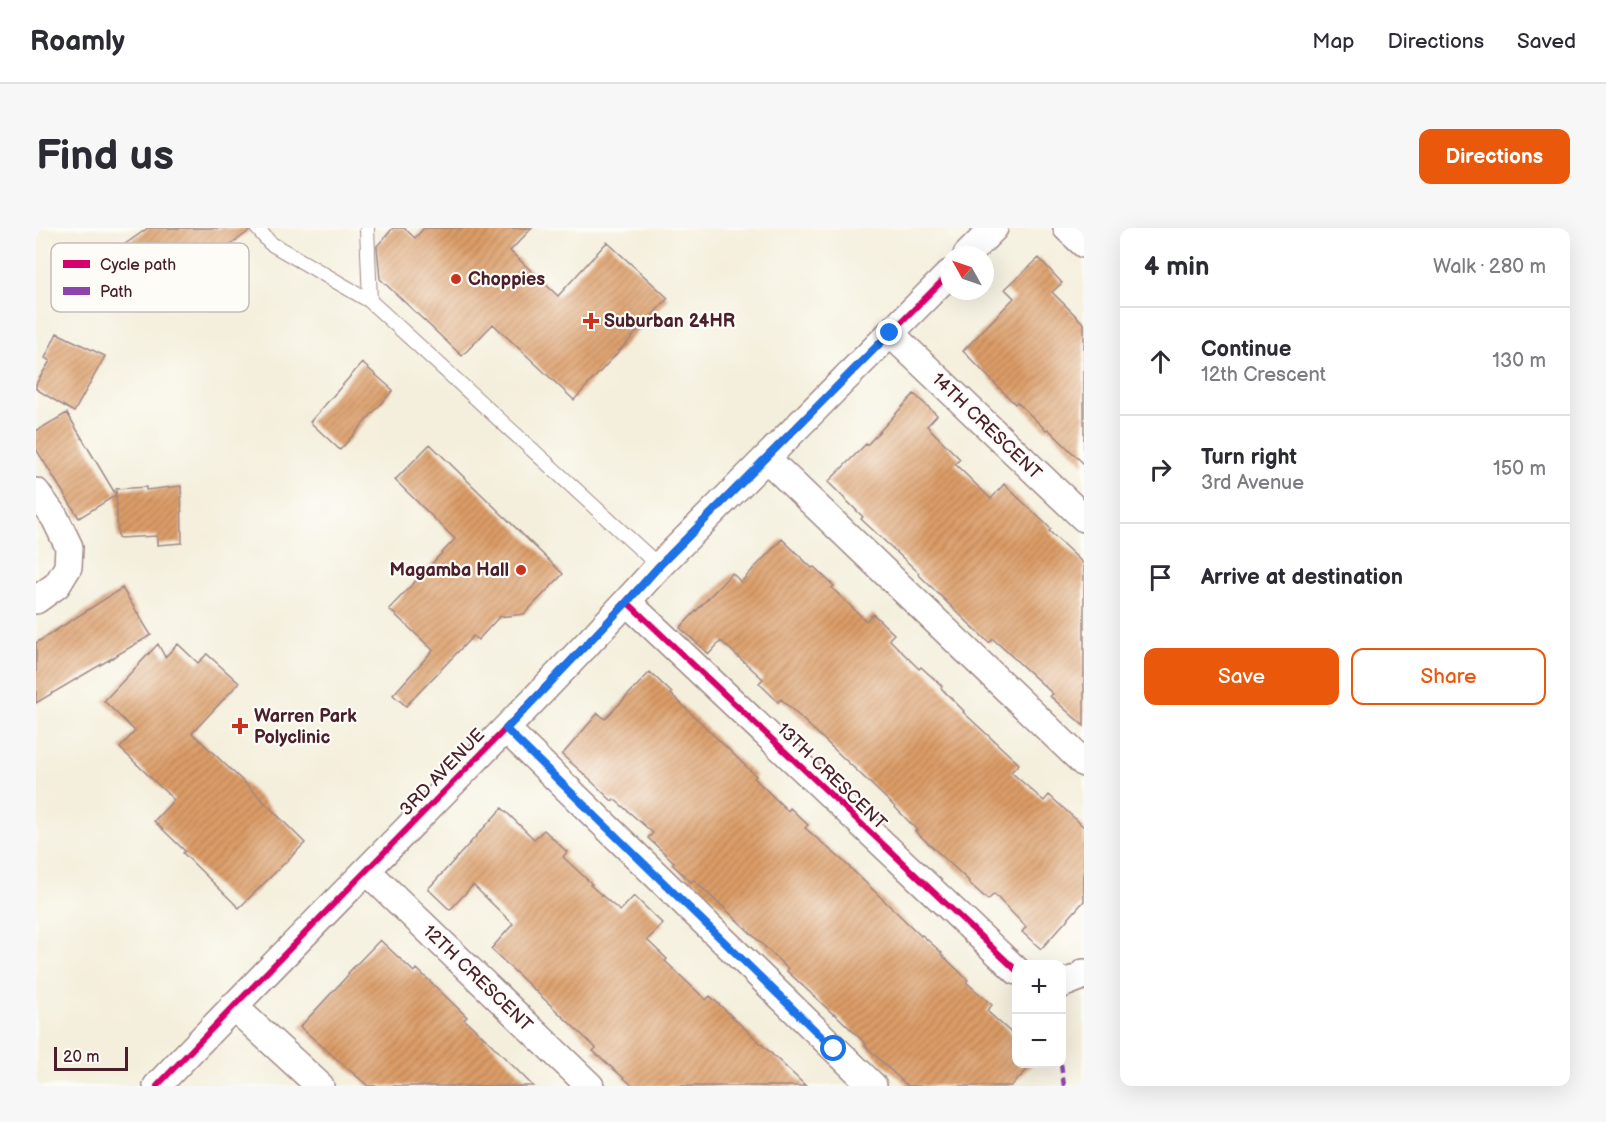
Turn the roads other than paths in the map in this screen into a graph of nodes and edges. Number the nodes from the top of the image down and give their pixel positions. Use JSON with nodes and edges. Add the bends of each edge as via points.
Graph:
{"nodes":[{"id":1,"x":257,"y":228,"type":"edge"},
{"id":2,"x":367,"y":228,"type":"edge"},
{"id":3,"x":994,"y":228,"type":"edge"},
{"id":4,"x":1067,"y":228,"type":"edge"},
{"id":5,"x":1084,"y":244,"type":"edge"},
{"id":6,"x":976,"y":246,"type":"edge"},
{"id":7,"x":940,"y":283,"type":"edge"},
{"id":8,"x":370,"y":301,"type":"junction"},
{"id":9,"x":890,"y":333,"type":"junction"},
{"id":10,"x":766,"y":458,"type":"junction"},
{"id":11,"x":36,"y":492,"type":"edge"},
{"id":12,"x":1084,"y":518,"type":"edge"},
{"id":13,"x":659,"y":566,"type":"junction"},
{"id":14,"x":36,"y":600,"type":"edge"},
{"id":15,"x":627,"y":602,"type":"junction"},
{"id":16,"x":506,"y":729,"type":"junction"},
{"id":17,"x":1084,"y":763,"type":"edge"},
{"id":18,"x":367,"y":871,"type":"junction"},
{"id":19,"x":1012,"y":967,"type":"edge"},
{"id":20,"x":1084,"y":973,"type":"edge"},
{"id":21,"x":1066,"y":982,"type":"edge"},
{"id":22,"x":233,"y":1006,"type":"junction"},
{"id":23,"x":157,"y":1086,"type":"edge"},
{"id":24,"x":321,"y":1086,"type":"edge"},
{"id":25,"x":590,"y":1086,"type":"edge"},
{"id":26,"x":873,"y":1086,"type":"edge"}],
"edges":[{"from":1,"to":8,"type":"lane","via":[[270,243]]},
{"from":2,"to":8,"type":"lane"},
{"from":3,"to":6,"type":"street"},
{"from":4,"to":5,"type":"street"},
{"from":7,"to":9,"type":"street","name":"3RD AVENUE"},
{"from":8,"to":13,"type":"lane"},
{"from":9,"to":10,"type":"street","name":"3RD AVENUE"},
{"from":9,"to":12,"type":"street","name":"14TH CRESCENT"},
{"from":10,"to":13,"type":"street","name":"3RD AVENUE"},
{"from":10,"to":17,"type":"street"},
{"from":11,"to":14,"type":"street","via":[[69,547],[68,567],[57,585]]},
{"from":13,"to":15,"type":"street","name":"3RD AVENUE"},
{"from":15,"to":16,"type":"street","name":"3RD AVENUE"},
{"from":15,"to":19,"type":"street","name":"13TH CRESCENT"},
{"from":16,"to":18,"type":"street","name":"3RD AVENUE"},
{"from":16,"to":26,"type":"street"},
{"from":18,"to":22,"type":"street","name":"3RD AVENUE"},
{"from":18,"to":25,"type":"street","name":"12TH CRESCENT"},
{"from":20,"to":21,"type":"street"},
{"from":22,"to":23,"type":"street","name":"3RD AVENUE"},
{"from":22,"to":24,"type":"street"}]}
